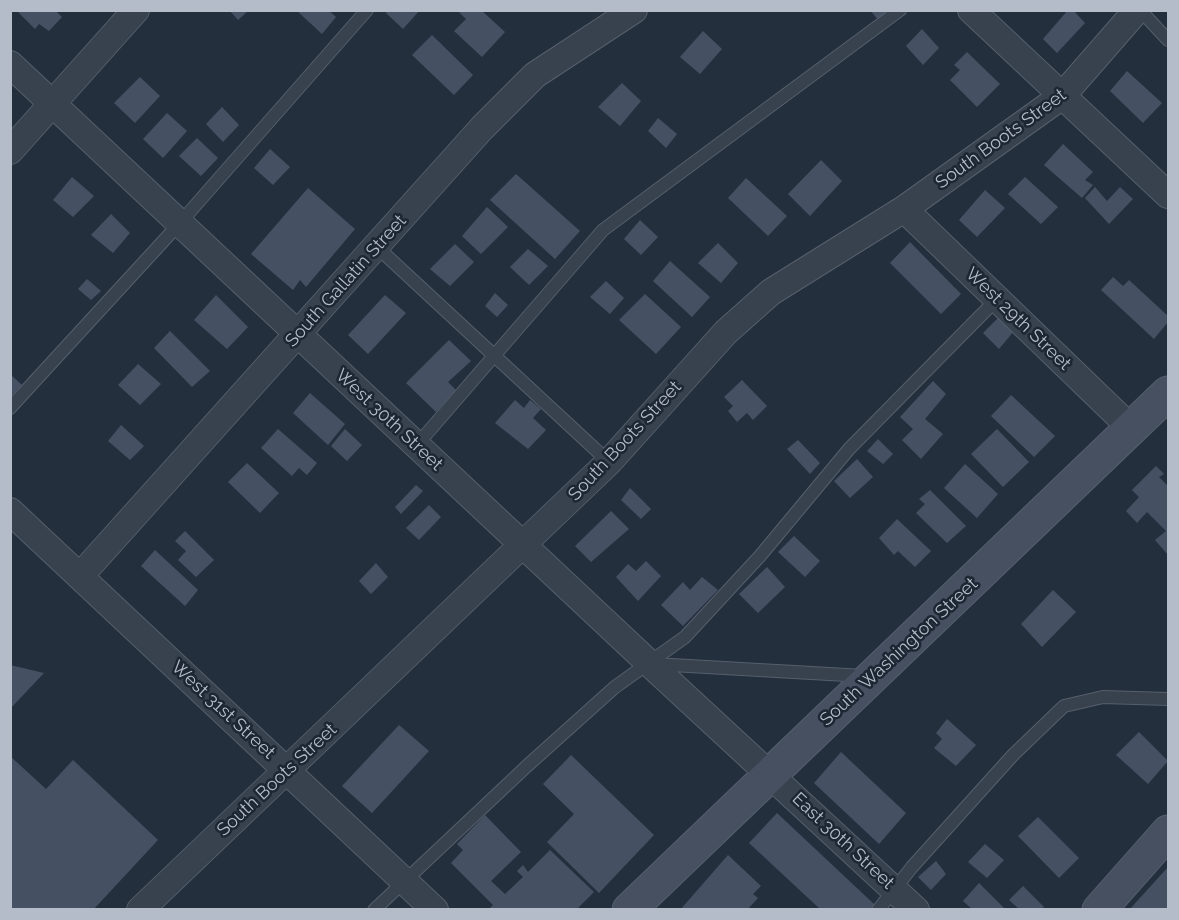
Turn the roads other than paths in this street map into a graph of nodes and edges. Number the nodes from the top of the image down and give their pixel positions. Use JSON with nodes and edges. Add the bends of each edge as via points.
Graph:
{"nodes":[{"id":1,"x":136,"y":10,"type":"edge"},
{"id":2,"x":367,"y":10,"type":"edge"},
{"id":3,"x":634,"y":10,"type":"edge"},
{"id":4,"x":900,"y":10,"type":"edge"},
{"id":5,"x":971,"y":10,"type":"edge"},
{"id":6,"x":1138,"y":10,"type":"edge"},
{"id":7,"x":1168,"y":40,"type":"edge"},
{"id":8,"x":10,"y":64,"type":"edge"},
{"id":9,"x":1062,"y":96,"type":"junction"},
{"id":10,"x":53,"y":103,"type":"junction"},
{"id":11,"x":10,"y":151,"type":"edge"},
{"id":12,"x":1168,"y":195,"type":"edge"},
{"id":13,"x":904,"y":210,"type":"junction"},
{"id":14,"x":179,"y":224,"type":"junction"},
{"id":15,"x":376,"y":246,"type":"junction"},
{"id":16,"x":997,"y":299,"type":"junction"},
{"id":17,"x":298,"y":335,"type":"junction"},
{"id":18,"x":494,"y":355,"type":"junction"},
{"id":19,"x":1168,"y":393,"type":"edge"},
{"id":20,"x":10,"y":408,"type":"edge"},
{"id":21,"x":1168,"y":428,"type":"edge"},
{"id":22,"x":1132,"y":429,"type":"junction"},
{"id":23,"x":416,"y":446,"type":"junction"},
{"id":24,"x":609,"y":462,"type":"junction"},
{"id":25,"x":10,"y":511,"type":"edge"},
{"id":26,"x":524,"y":546,"type":"junction"},
{"id":27,"x":80,"y":576,"type":"junction"},
{"id":28,"x":650,"y":664,"type":"junction"},
{"id":29,"x":875,"y":677,"type":"junction"},
{"id":30,"x":1168,"y":699,"type":"edge"},
{"id":31,"x":287,"y":771,"type":"junction"},
{"id":32,"x":770,"y":772,"type":"junction"},
{"id":33,"x":1168,"y":832,"type":"edge"},
{"id":34,"x":404,"y":880,"type":"junction"},
{"id":35,"x":896,"y":890,"type":"junction"},
{"id":36,"x":140,"y":909,"type":"edge"},
{"id":37,"x":374,"y":909,"type":"edge"},
{"id":38,"x":435,"y":909,"type":"edge"},
{"id":39,"x":628,"y":909,"type":"edge"},
{"id":40,"x":878,"y":909,"type":"edge"},
{"id":41,"x":916,"y":909,"type":"edge"},
{"id":42,"x":1099,"y":909,"type":"edge"}],
"edges":[{"from":1,"to":10,"type":"street"},
{"from":2,"to":14,"type":"lane"},
{"from":3,"to":15,"type":"street","name":"South Gallatin Street","via":[[535,75]]},
{"from":4,"to":18,"type":"lane","via":[[603,230]]},
{"from":5,"to":9,"type":"street"},
{"from":6,"to":7,"type":"lane"},
{"from":6,"to":9,"type":"street","name":"South Boots Street"},
{"from":8,"to":10,"type":"street","name":"West 30th Street"},
{"from":9,"to":12,"type":"street"},
{"from":9,"to":13,"type":"street","name":"South Boots Street"},
{"from":10,"to":11,"type":"street"},
{"from":10,"to":14,"type":"street","name":"West 30th Street"},
{"from":13,"to":16,"type":"street","name":"West 29th Street"},
{"from":13,"to":24,"type":"street","name":"South Boots Street","via":[[771,292],[726,332]]},
{"from":14,"to":17,"type":"street","name":"West 30th Street"},
{"from":14,"to":20,"type":"lane"},
{"from":15,"to":17,"type":"street","name":"South Gallatin Street"},
{"from":15,"to":18,"type":"lane"},
{"from":16,"to":22,"type":"street","name":"West 29th Street"},
{"from":16,"to":28,"type":"lane","via":[[849,449],[760,556],[685,637]]},
{"from":17,"to":23,"type":"street","name":"West 30th Street"},
{"from":17,"to":27,"type":"street","name":"South Gallatin Street"},
{"from":18,"to":23,"type":"lane"},
{"from":18,"to":24,"type":"lane"},
{"from":19,"to":22,"type":"main road","name":"South Washington Street"},
{"from":21,"to":22,"type":"main road"},
{"from":22,"to":29,"type":"main road","name":"South Washington Street"},
{"from":23,"to":26,"type":"street","name":"West 30th Street"},
{"from":24,"to":26,"type":"street","name":"South Boots Street"},
{"from":25,"to":27,"type":"street","name":"West 31st Street"},
{"from":26,"to":28,"type":"street","name":"West 30th Street"},
{"from":26,"to":31,"type":"street","name":"South Boots Street"},
{"from":27,"to":31,"type":"street","name":"West 31st Street"},
{"from":28,"to":29,"type":"lane"},
{"from":28,"to":32,"type":"street","name":"West 30th Street"},
{"from":28,"to":34,"type":"lane","via":[[615,687]]},
{"from":29,"to":32,"type":"main road","name":"South Washington Street"},
{"from":30,"to":35,"type":"lane","via":[[1103,696],[1064,706],[1013,755]]},
{"from":31,"to":34,"type":"street","name":"West 31st Street"},
{"from":31,"to":36,"type":"street","name":"South Boots Street"},
{"from":32,"to":35,"type":"street","name":"East 30th Street"},
{"from":32,"to":39,"type":"main road","name":"South Washington Street"},
{"from":33,"to":42,"type":"main road"},
{"from":34,"to":37,"type":"lane"},
{"from":34,"to":38,"type":"street","name":"West 31st Street"},
{"from":35,"to":40,"type":"lane"},
{"from":35,"to":41,"type":"street","name":"East 30th Street"}]}
